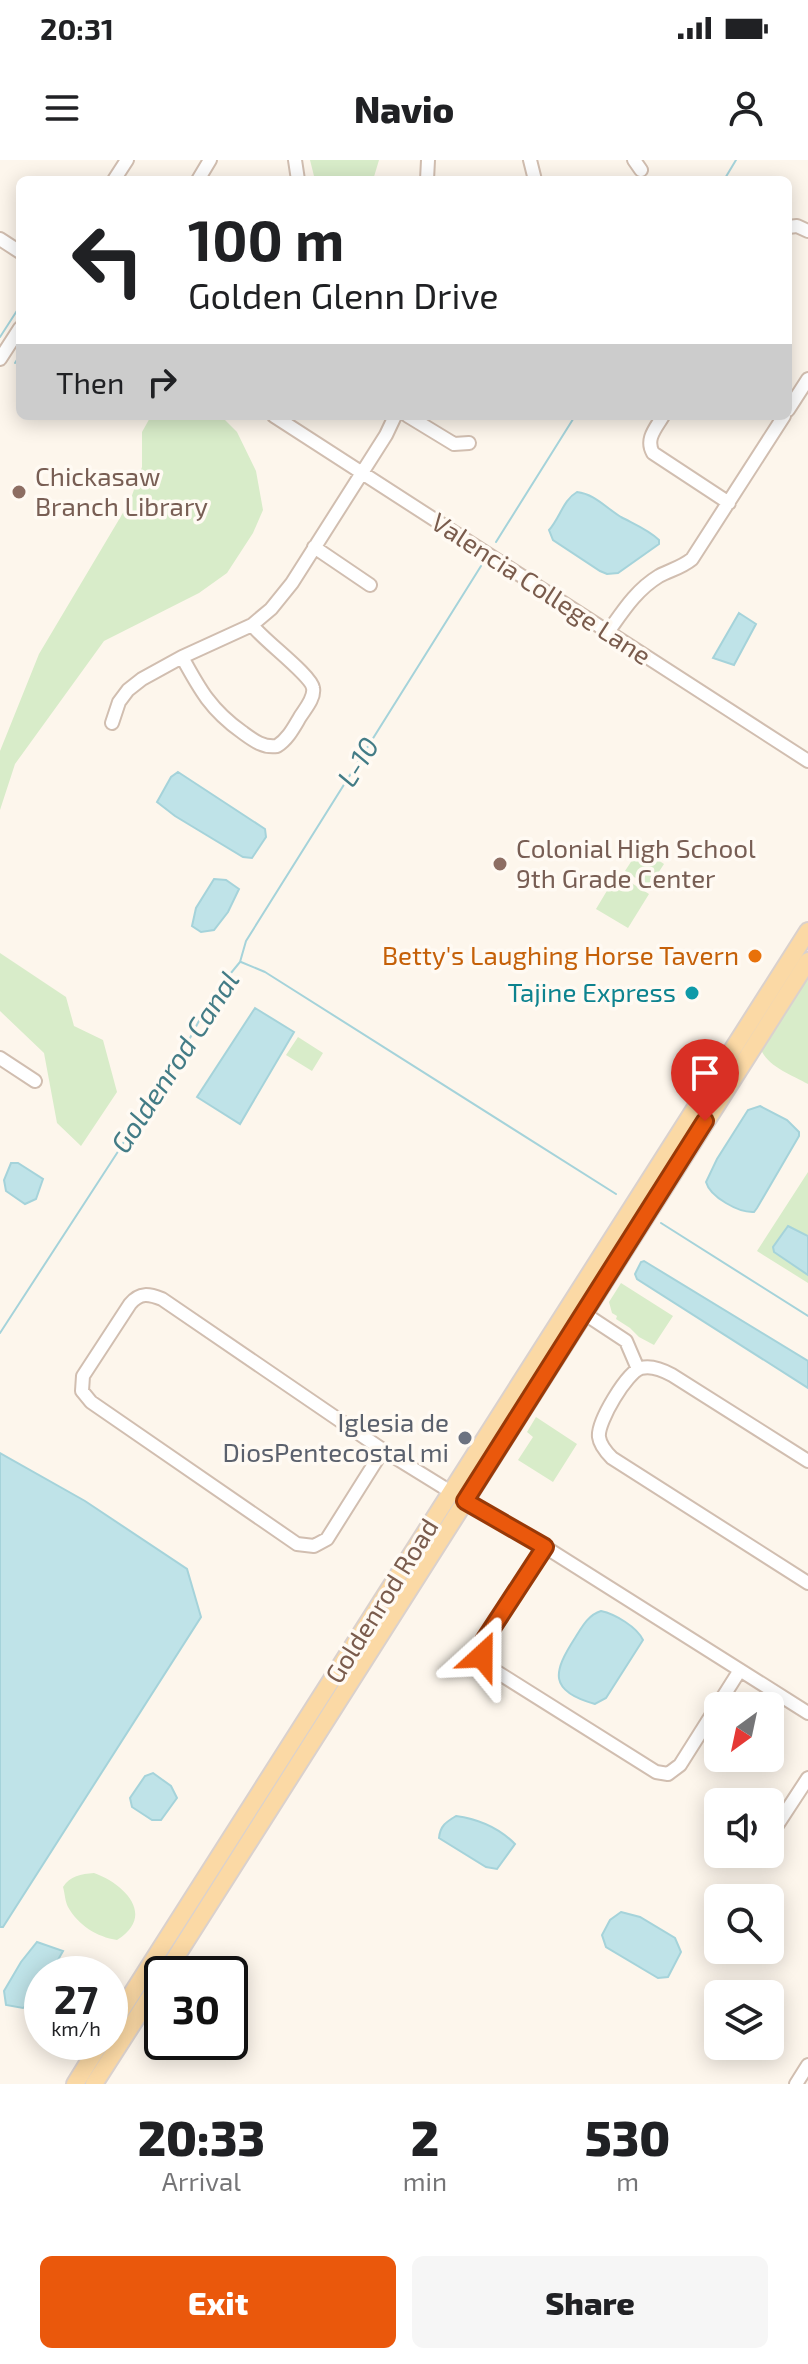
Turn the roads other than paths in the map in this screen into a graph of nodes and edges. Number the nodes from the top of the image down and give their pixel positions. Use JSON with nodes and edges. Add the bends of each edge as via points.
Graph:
{"nodes":[{"id":1,"x":16,"y":334,"type":"edge"},
{"id":2,"x":0,"y":359,"type":"edge"},
{"id":3,"x":808,"y":379,"type":"edge"},
{"id":4,"x":792,"y":404,"type":"edge"},
{"id":5,"x":280,"y":420,"type":"edge"},
{"id":6,"x":393,"y":420,"type":"edge"},
{"id":7,"x":415,"y":420,"type":"edge"},
{"id":8,"x":661,"y":420,"type":"edge"},
{"id":9,"x":781,"y":420,"type":"edge"},
{"id":10,"x":469,"y":443,"type":"dead end"},
{"id":11,"x":362,"y":473,"type":"junction"},
{"id":12,"x":729,"y":503,"type":"junction"},
{"id":13,"x":314,"y":547,"type":"junction"},
{"id":14,"x":370,"y":585,"type":"dead end"},
{"id":15,"x":252,"y":625,"type":"junction"},
{"id":16,"x":608,"y":632,"type":"junction"},
{"id":17,"x":182,"y":657,"type":"junction"},
{"id":18,"x":112,"y":723,"type":"dead end"},
{"id":19,"x":808,"y":761,"type":"edge"},
{"id":20,"x":808,"y":931,"type":"edge"},
{"id":21,"x":808,"y":961,"type":"edge"},
{"id":22,"x":730,"y":1051,"type":"junction"},
{"id":23,"x":0,"y":1058,"type":"edge"},
{"id":24,"x":734,"y":1076,"type":"junction"},
{"id":25,"x":35,"y":1081,"type":"dead end"},
{"id":26,"x":586,"y":1280,"type":"junction"},
{"id":27,"x":568,"y":1306,"type":"junction"},
{"id":28,"x":585,"y":1314,"type":"junction"},
{"id":29,"x":571,"y":1334,"type":"junction"},
{"id":30,"x":638,"y":1369,"type":"junction"},
{"id":31,"x":383,"y":1450,"type":"junction"},
{"id":32,"x":808,"y":1461,"type":"edge"},
{"id":33,"x":458,"y":1497,"type":"junction"},
{"id":34,"x":545,"y":1547,"type":"junction"},
{"id":35,"x":808,"y":1583,"type":"edge"},
{"id":36,"x":740,"y":1670,"type":"junction"},
{"id":37,"x":808,"y":1713,"type":"edge"},
{"id":38,"x":808,"y":1778,"type":"edge"},
{"id":39,"x":784,"y":1815,"type":"edge"},
{"id":40,"x":171,"y":1956,"type":"edge"},
{"id":41,"x":144,"y":1983,"type":"edge"},
{"id":42,"x":135,"y":1988,"type":"junction"},
{"id":43,"x":128,"y":1999,"type":"edge"},
{"id":44,"x":144,"y":2004,"type":"edge"},
{"id":45,"x":138,"y":2016,"type":"junction"},
{"id":46,"x":90,"y":2060,"type":"edge"},
{"id":47,"x":808,"y":2065,"type":"edge"},
{"id":48,"x":75,"y":2084,"type":"edge"},
{"id":49,"x":94,"y":2084,"type":"edge"},
{"id":50,"x":796,"y":2084,"type":"edge"}],
"edges":[{"from":1,"to":2,"type":"street"},
{"from":3,"to":4,"type":"street"},
{"from":5,"to":11,"type":"street","name":"Valencia College Lane"},
{"from":6,"to":11,"type":"street"},
{"from":7,"to":10,"type":"street","via":[[454,444]]},
{"from":8,"to":12,"type":"street","via":[[649,441],[653,453]]},
{"from":9,"to":12,"type":"street"},
{"from":11,"to":13,"type":"street"},
{"from":11,"to":16,"type":"street","name":"Valencia College Lane"},
{"from":12,"to":16,"type":"street","via":[[692,559],[646,584]]},
{"from":13,"to":14,"type":"street"},
{"from":13,"to":15,"type":"street","via":[[282,596]]},
{"from":15,"to":17,"type":"street"},
{"from":15,"to":17,"type":"street","via":[[313,688],[308,705],[277,746],[262,745],[221,717]]},
{"from":16,"to":19,"type":"street","name":"Valencia College Lane"},
{"from":17,"to":18,"type":"street","via":[[128,690]]},
{"from":20,"to":22,"type":"main road","name":"Goldenrod Road"},
{"from":21,"to":24,"type":"main road","name":"Goldenrod Road"},
{"from":22,"to":24,"type":"main road"},
{"from":22,"to":26,"type":"main road","name":"Goldenrod Road"},
{"from":23,"to":25,"type":"street"},
{"from":24,"to":28,"type":"main road","name":"Goldenrod Road"},
{"from":26,"to":27,"type":"main road","name":"Goldenrod Road"},
{"from":26,"to":28,"type":"main road"},
{"from":27,"to":29,"type":"main road"},
{"from":27,"to":33,"type":"main road","name":"Goldenrod Road"},
{"from":28,"to":29,"type":"main road","name":"Goldenrod Road"},
{"from":28,"to":30,"type":"street","via":[[626,1341]]},
{"from":29,"to":33,"type":"main road","name":"Goldenrod Road"},
{"from":30,"to":32,"type":"street","via":[[663,1370]]},
{"from":30,"to":35,"type":"street","via":[[600,1421],[604,1451]]},
{"from":31,"to":31,"type":"street","via":[[150,1294],[130,1304],[83,1376],[82,1391],[91,1402],[297,1544],[314,1546],[327,1539]]},
{"from":31,"to":33,"type":"street"},
{"from":33,"to":34,"type":"street"},
{"from":33,"to":40,"type":"main road","name":"Goldenrod Road"},
{"from":34,"to":36,"type":"street"},
{"from":34,"to":36,"type":"street","via":[[483,1642],[482,1656],[489,1667],[656,1772],[668,1774],[680,1765]]},
{"from":36,"to":37,"type":"street"},
{"from":38,"to":39,"type":"street"},
{"from":41,"to":42,"type":"main road","name":"Goldenrod Road"},
{"from":42,"to":43,"type":"main road","name":"Goldenrod Road"},
{"from":42,"to":45,"type":"main road"},
{"from":44,"to":45,"type":"main road","name":"Goldenrod Road"},
{"from":45,"to":49,"type":"main road","name":"Goldenrod Road"},
{"from":46,"to":48,"type":"main road"},
{"from":47,"to":50,"type":"street"}]}
